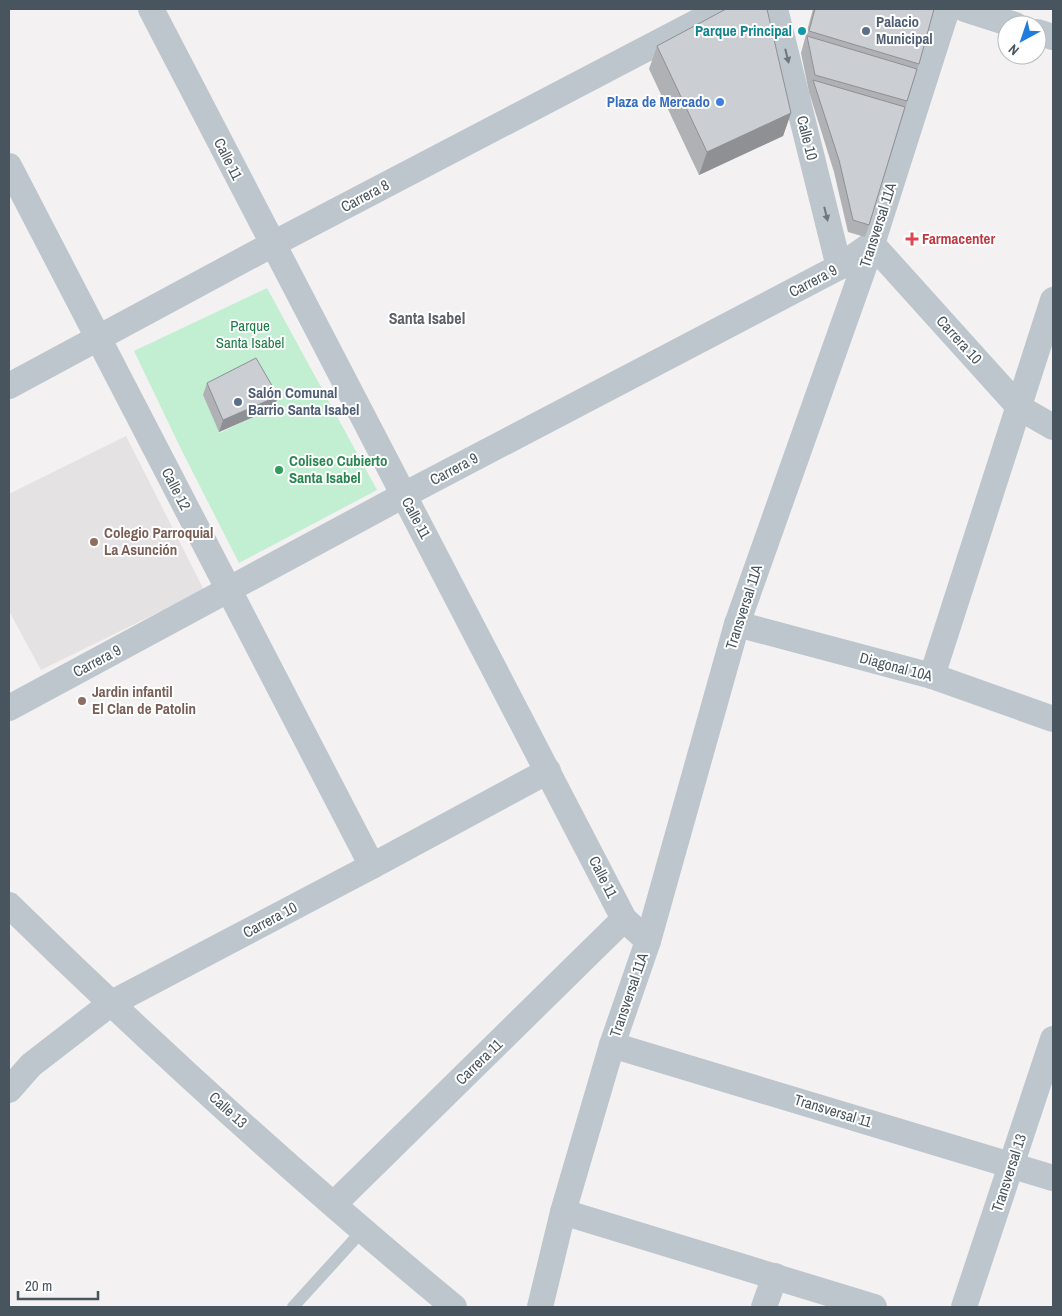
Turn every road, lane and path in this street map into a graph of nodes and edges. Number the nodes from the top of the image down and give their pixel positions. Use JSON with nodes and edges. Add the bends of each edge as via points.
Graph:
{"nodes":[{"id":1,"x":151,"y":9,"type":"edge"},
{"id":2,"x":722,"y":9,"type":"edge"},
{"id":3,"x":775,"y":9,"type":"edge"},
{"id":4,"x":947,"y":9,"type":"edge"},
{"id":5,"x":965,"y":9,"type":"edge"},
{"id":6,"x":997,"y":19,"type":"edge"},
{"id":7,"x":9,"y":166,"type":"edge"},
{"id":8,"x":872,"y":244,"type":"junction"},
{"id":9,"x":271,"y":245,"type":"junction"},
{"id":10,"x":839,"y":267,"type":"junction"},
{"id":11,"x":1053,"y":300,"type":"edge"},
{"id":12,"x":98,"y":338,"type":"junction"},
{"id":13,"x":9,"y":386,"type":"edge"},
{"id":14,"x":1020,"y":408,"type":"junction"},
{"id":15,"x":1053,"y":427,"type":"edge"},
{"id":16,"x":404,"y":495,"type":"junction"},
{"id":17,"x":229,"y":590,"type":"junction"},
{"id":18,"x":737,"y":624,"type":"junction"},
{"id":19,"x":932,"y":676,"type":"junction"},
{"id":20,"x":9,"y":708,"type":"edge"},
{"id":21,"x":1053,"y":719,"type":"edge"},
{"id":22,"x":548,"y":771,"type":"junction"},
{"id":23,"x":372,"y":866,"type":"junction"},
{"id":24,"x":9,"y":905,"type":"edge"},
{"id":25,"x":624,"y":919,"type":"junction"},
{"id":26,"x":648,"y":941,"type":"junction"},
{"id":27,"x":110,"y":1004,"type":"junction"},
{"id":28,"x":1053,"y":1039,"type":"edge"},
{"id":29,"x":612,"y":1045,"type":"junction"},
{"id":30,"x":9,"y":1090,"type":"edge"},
{"id":31,"x":1012,"y":1165,"type":"junction"},
{"id":32,"x":1053,"y":1178,"type":"edge"},
{"id":33,"x":334,"y":1204,"type":"junction"},
{"id":34,"x":563,"y":1212,"type":"junction"},
{"id":35,"x":362,"y":1231,"type":"junction"},
{"id":36,"x":774,"y":1276,"type":"junction"},
{"id":37,"x":293,"y":1307,"type":"edge"},
{"id":38,"x":454,"y":1307,"type":"edge"},
{"id":39,"x":540,"y":1307,"type":"edge"},
{"id":40,"x":764,"y":1307,"type":"edge"},
{"id":41,"x":874,"y":1307,"type":"edge"},
{"id":42,"x":964,"y":1307,"type":"edge"}],
"edges":[{"from":1,"to":9,"type":"street","name":"Calle 11"},
{"from":2,"to":9,"type":"street","name":"Carrera 8"},
{"from":3,"to":10,"type":"street","name":"Calle 10","one_way":true},
{"from":4,"to":8,"type":"street","name":"Transversal 11A"},
{"from":5,"to":6,"type":"street"},
{"from":7,"to":12,"type":"street","name":"Calle 12"},
{"from":8,"to":10,"type":"street","name":"Carrera 9"},
{"from":8,"to":14,"type":"street","name":"Carrera 10"},
{"from":8,"to":18,"type":"street","name":"Transversal 11A"},
{"from":9,"to":12,"type":"street","name":"Carrera 8"},
{"from":9,"to":16,"type":"street","name":"Calle 11"},
{"from":10,"to":16,"type":"street","name":"Carrera 9"},
{"from":11,"to":14,"type":"street"},
{"from":12,"to":13,"type":"street","name":"Carrera 8"},
{"from":12,"to":17,"type":"street","name":"Calle 12"},
{"from":14,"to":15,"type":"street","name":"Carrera 10"},
{"from":14,"to":19,"type":"street"},
{"from":16,"to":17,"type":"street","name":"Carrera 9"},
{"from":16,"to":22,"type":"street","name":"Calle 11"},
{"from":17,"to":20,"type":"street","name":"Carrera 9"},
{"from":17,"to":23,"type":"street","name":"Calle 12"},
{"from":18,"to":19,"type":"street","name":"Diagonal 10A"},
{"from":18,"to":26,"type":"street","name":"Transversal 11A"},
{"from":19,"to":21,"type":"street","name":"Diagonal 10A"},
{"from":22,"to":23,"type":"street","name":"Carrera 10"},
{"from":22,"to":25,"type":"street","name":"Calle 11"},
{"from":23,"to":27,"type":"street","name":"Carrera 10"},
{"from":24,"to":27,"type":"street","name":"Calle 13"},
{"from":25,"to":26,"type":"street","name":"Calle 11"},
{"from":25,"to":33,"type":"street","name":"Carrera 11"},
{"from":26,"to":29,"type":"street","name":"Transversal 11A"},
{"from":27,"to":30,"type":"street","name":"Carrera 10","via":[[31,1065]]},
{"from":27,"to":33,"type":"street","name":"Calle 13"},
{"from":28,"to":31,"type":"street","name":"Transversal 13"},
{"from":29,"to":31,"type":"street","name":"Transversal 11"},
{"from":29,"to":34,"type":"street","name":"Transversal 11A"},
{"from":31,"to":32,"type":"street","name":"Transversal 11"},
{"from":31,"to":42,"type":"street","name":"Transversal 13"},
{"from":33,"to":35,"type":"street","name":"Calle 13"},
{"from":34,"to":36,"type":"street"},
{"from":34,"to":39,"type":"street","name":"Transversal 11A"},
{"from":35,"to":37,"type":"lane"},
{"from":35,"to":38,"type":"street","name":"Calle 13"},
{"from":36,"to":40,"type":"street"},
{"from":36,"to":41,"type":"street"}]}
